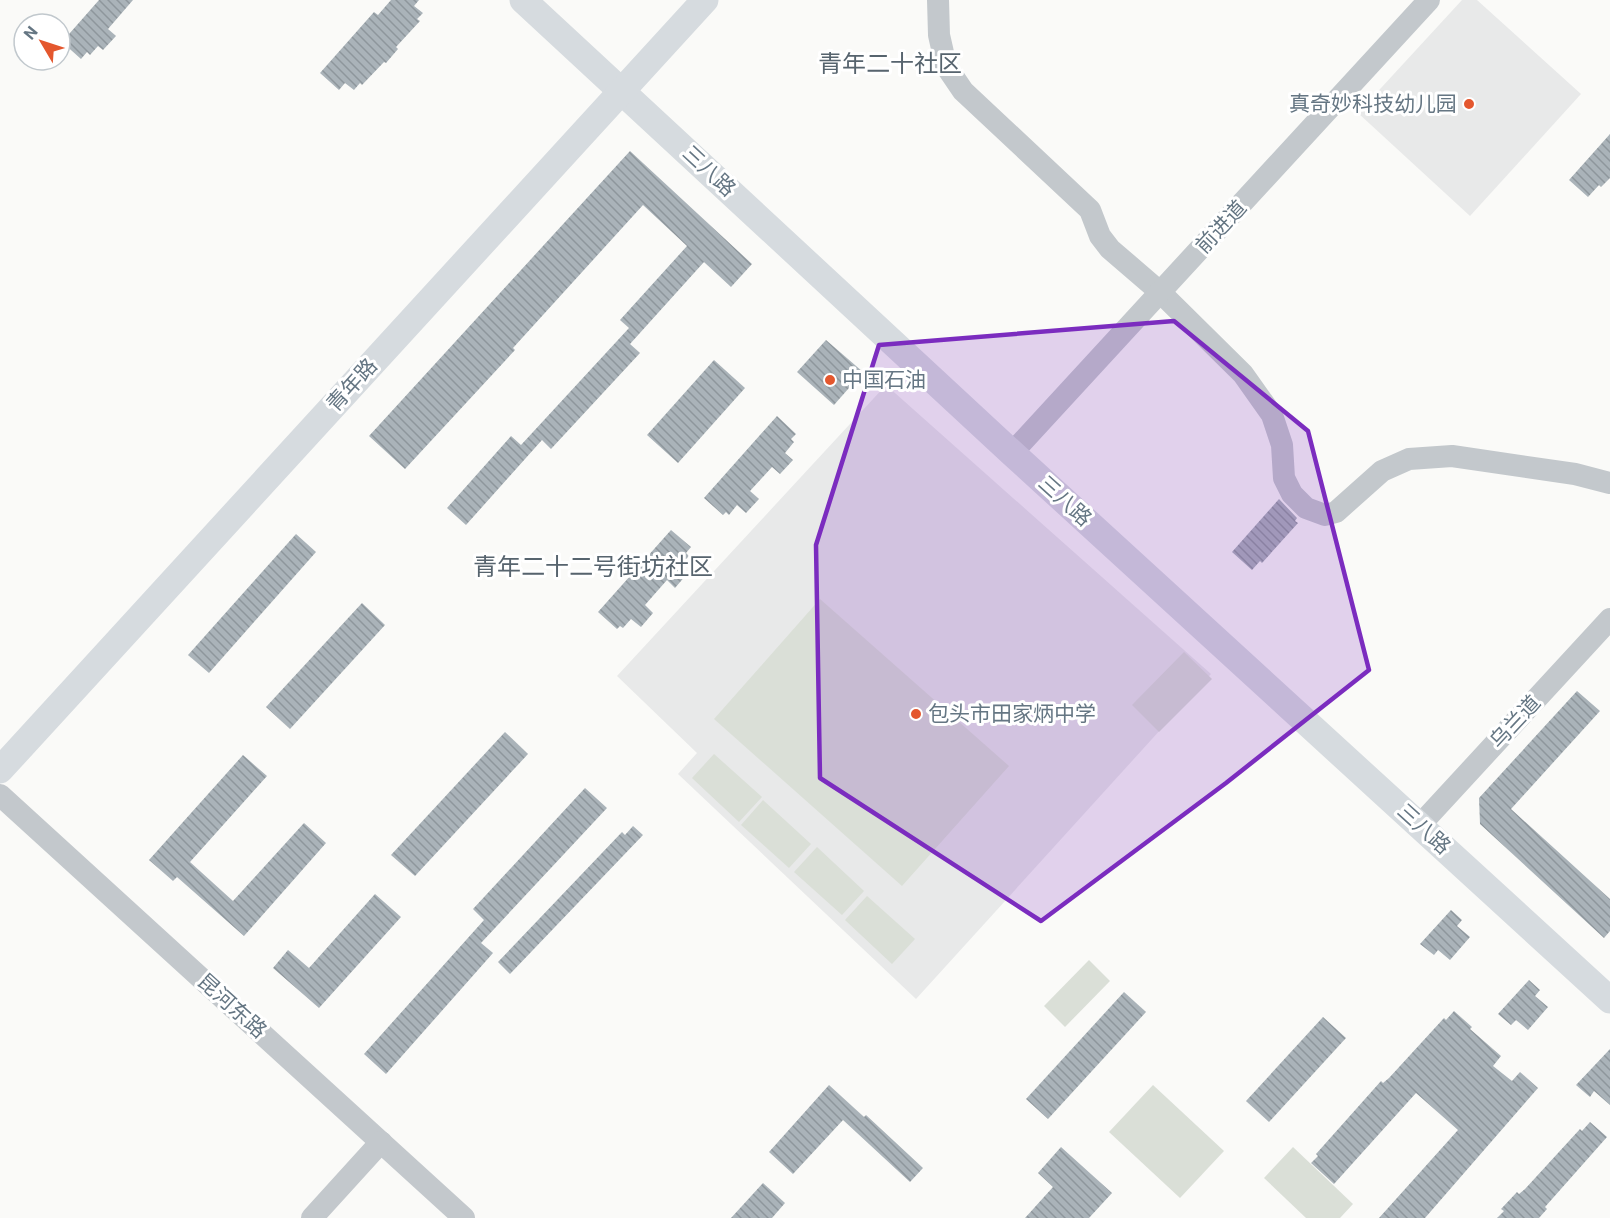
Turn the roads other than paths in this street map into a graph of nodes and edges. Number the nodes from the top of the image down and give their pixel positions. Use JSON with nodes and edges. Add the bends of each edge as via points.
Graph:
{"nodes":[{"id":1,"x":523,"y":0,"type":"edge"},
{"id":2,"x":705,"y":0,"type":"edge"},
{"id":3,"x":938,"y":0,"type":"edge"},
{"id":4,"x":1429,"y":0,"type":"edge"},
{"id":5,"x":621,"y":90,"type":"junction"},
{"id":6,"x":1160,"y":292,"type":"junction"},
{"id":7,"x":1012,"y":453,"type":"junction"},
{"id":8,"x":1610,"y":483,"type":"edge"},
{"id":9,"x":1610,"y":619,"type":"edge"},
{"id":10,"x":0,"y":770,"type":"edge"},
{"id":11,"x":0,"y":795,"type":"edge"},
{"id":12,"x":1420,"y":825,"type":"junction"},
{"id":13,"x":1610,"y":1000,"type":"edge"},
{"id":14,"x":381,"y":1142,"type":"junction"},
{"id":15,"x":312,"y":1218,"type":"edge"},
{"id":16,"x":464,"y":1218,"type":"edge"}],
"edges":[{"from":1,"to":5,"type":"main road","name":"三八路"},
{"from":2,"to":5,"type":"main road","name":"青年路"},
{"from":3,"to":6,"type":"street","via":[[939,34],[946,66],[963,91],[1090,210],[1110,249]]},
{"from":4,"to":6,"type":"street","name":"前进道"},
{"from":5,"to":7,"type":"main road","name":"三八路"},
{"from":5,"to":10,"type":"main road","name":"青年路"},
{"from":6,"to":7,"type":"street","name":"前进道"},
{"from":6,"to":8,"type":"street","via":[[1243,374],[1272,415],[1282,445],[1284,478],[1292,494],[1306,508],[1325,515],[1336,512],[1382,471],[1409,459],[1452,456]]},
{"from":7,"to":12,"type":"main road","name":"三八路"},
{"from":9,"to":12,"type":"street","name":"乌兰道"},
{"from":11,"to":14,"type":"street","name":"昆河东路"},
{"from":12,"to":13,"type":"main road","name":"三八路"},
{"from":14,"to":15,"type":"street"},
{"from":14,"to":16,"type":"street","name":"昆河东路"}]}
